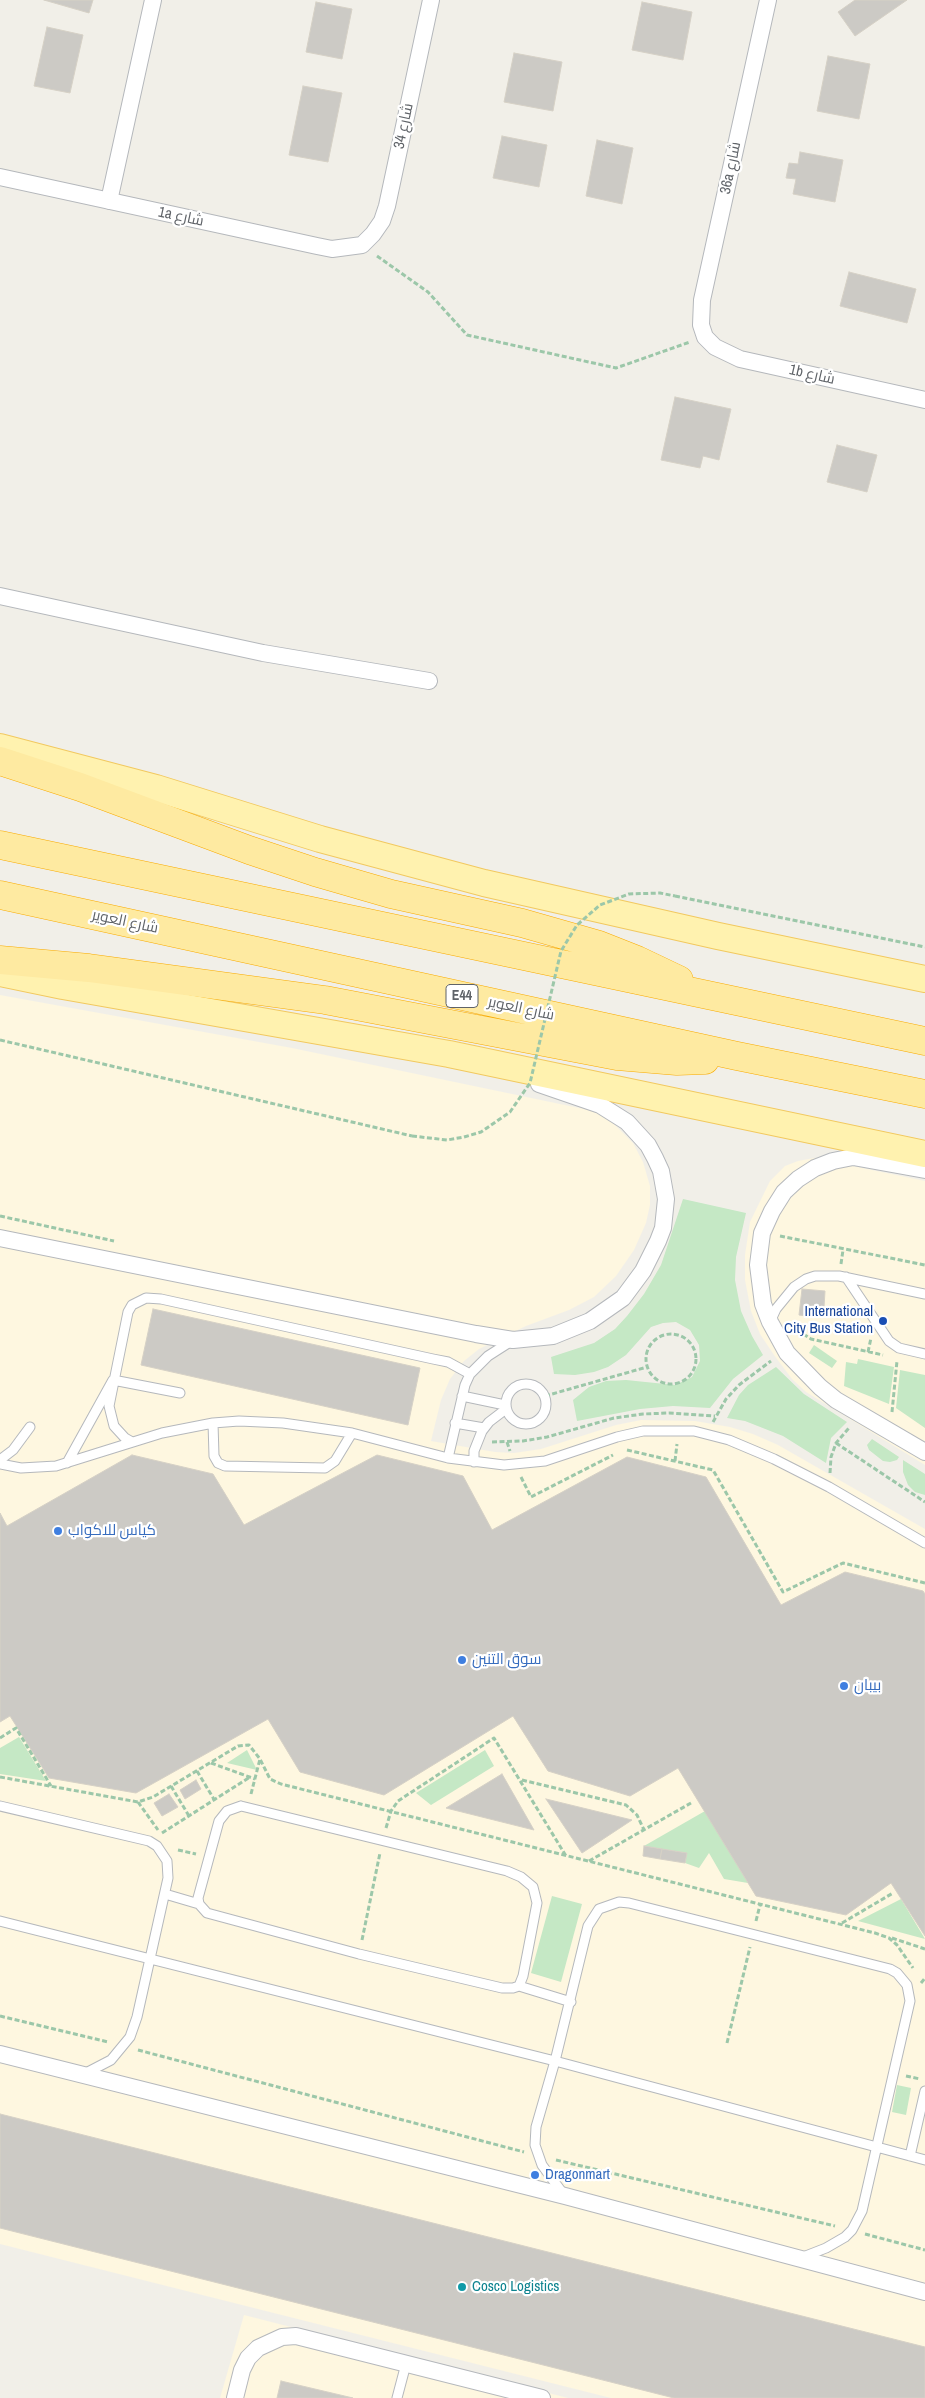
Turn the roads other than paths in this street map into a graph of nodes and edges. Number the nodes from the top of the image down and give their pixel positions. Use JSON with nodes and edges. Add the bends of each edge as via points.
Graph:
{"nodes":[{"id":1,"x":153,"y":0,"type":"edge"},
{"id":2,"x":432,"y":0,"type":"edge"},
{"id":3,"x":768,"y":0,"type":"edge"},
{"id":4,"x":0,"y":177,"type":"edge"},
{"id":5,"x":109,"y":202,"type":"junction"},
{"id":6,"x":362,"y":245,"type":"joint"},
{"id":7,"x":706,"y":337,"type":"joint"},
{"id":8,"x":925,"y":400,"type":"edge"},
{"id":9,"x":0,"y":596,"type":"edge"},
{"id":10,"x":429,"y":681,"type":"dead end"},
{"id":11,"x":0,"y":748,"type":"edge"},
{"id":12,"x":0,"y":761,"type":"edge"},
{"id":13,"x":0,"y":845,"type":"edge"},
{"id":14,"x":0,"y":895,"type":"edge"},
{"id":15,"x":0,"y":960,"type":"edge"},
{"id":16,"x":0,"y":973,"type":"edge"},
{"id":17,"x":925,"y":979,"type":"edge"},
{"id":18,"x":709,"y":997,"type":"junction"},
{"id":19,"x":925,"y":1041,"type":"edge"},
{"id":20,"x":450,"y":1054,"type":"junction"},
{"id":21,"x":737,"y":1056,"type":"junction"},
{"id":22,"x":925,"y":1094,"type":"edge"},
{"id":23,"x":925,"y":1154,"type":"edge"},
{"id":24,"x":925,"y":1170,"type":"edge"},
{"id":25,"x":0,"y":1238,"type":"edge"},
{"id":26,"x":846,"y":1277,"type":"junction"},
{"id":27,"x":925,"y":1294,"type":"edge"},
{"id":28,"x":773,"y":1316,"type":"junction"},
{"id":29,"x":513,"y":1340,"type":"junction"},
{"id":30,"x":925,"y":1354,"type":"edge"},
{"id":31,"x":470,"y":1374,"type":"junction"},
{"id":32,"x":113,"y":1380,"type":"junction"},
{"id":33,"x":180,"y":1393,"type":"dead end"},
{"id":34,"x":462,"y":1396,"type":"junction"},
{"id":35,"x":506,"y":1407,"type":"junction"},
{"id":36,"x":456,"y":1422,"type":"junction"},
{"id":37,"x":213,"y":1423,"type":"junction"},
{"id":38,"x":30,"y":1427,"type":"dead end"},
{"id":39,"x":484,"y":1428,"type":"junction"},
{"id":40,"x":352,"y":1433,"type":"junction"},
{"id":41,"x":132,"y":1442,"type":"junction"},
{"id":42,"x":925,"y":1452,"type":"edge"},
{"id":43,"x":448,"y":1458,"type":"junction"},
{"id":44,"x":0,"y":1460,"type":"edge"},
{"id":45,"x":474,"y":1462,"type":"junction"},
{"id":46,"x":0,"y":1464,"type":"edge"},
{"id":47,"x":67,"y":1464,"type":"junction"},
{"id":48,"x":925,"y":1543,"type":"edge"},
{"id":49,"x":0,"y":1806,"type":"edge"},
{"id":50,"x":165,"y":1894,"type":"junction"},
{"id":51,"x":199,"y":1904,"type":"junction"},
{"id":52,"x":0,"y":1921,"type":"edge"},
{"id":53,"x":150,"y":1959,"type":"junction"},
{"id":54,"x":519,"y":1986,"type":"junction"},
{"id":55,"x":571,"y":2002,"type":"junction"},
{"id":56,"x":0,"y":2054,"type":"edge"},
{"id":57,"x":555,"y":2062,"type":"junction"},
{"id":58,"x":84,"y":2074,"type":"junction"},
{"id":59,"x":925,"y":2095,"type":"edge"},
{"id":60,"x":877,"y":2147,"type":"junction"},
{"id":61,"x":910,"y":2156,"type":"junction"},
{"id":62,"x":925,"y":2160,"type":"edge"},
{"id":63,"x":566,"y":2196,"type":"junction"},
{"id":64,"x":798,"y":2259,"type":"junction"},
{"id":65,"x":925,"y":2292,"type":"edge"},
{"id":66,"x":406,"y":2364,"type":"junction"},
{"id":67,"x":238,"y":2393,"type":"edge"},
{"id":68,"x":397,"y":2398,"type":"edge"},
{"id":69,"x":542,"y":2398,"type":"edge"}],
"edges":[{"from":1,"to":5,"type":"street"},
{"from":2,"to":6,"type":"street","name":"شارع 34","via":[[387,206],[374,234]]},
{"from":3,"to":7,"type":"street","name":"36a شارع","via":[[702,300],[701,325]]},
{"from":4,"to":5,"type":"street","name":"1a شارع"},
{"from":5,"to":6,"type":"street","name":"1a شارع","via":[[332,249]]},
{"from":7,"to":8,"type":"street","name":"1b شارع","via":[[715,347],[740,359]]},
{"from":9,"to":10,"type":"street","via":[[263,653]]},
{"from":11,"to":17,"type":"main road","via":[[156,788],[320,839],[484,883]]},
{"from":12,"to":18,"type":"highway","via":[[316,872],[391,894],[561,933],[599,945]]},
{"from":13,"to":18,"type":"highway"},
{"from":14,"to":21,"type":"highway","name":"شارع العوير","number":"E44"},
{"from":15,"to":21,"type":"highway","via":[[89,968],[315,998],[647,1060],[707,1060]]},
{"from":16,"to":20,"type":"main road"},
{"from":18,"to":19,"type":"highway"},
{"from":20,"to":23,"type":"main road"},
{"from":20,"to":29,"type":"street","via":[[586,1099],[614,1113],[627,1122],[648,1146],[665,1185],[666,1214],[658,1241],[643,1271],[622,1298],[590,1322],[572,1330],[533,1340]]},
{"from":21,"to":22,"type":"highway","name":"شارع العوير","number":"E44"},
{"from":24,"to":28,"type":"street","via":[[853,1157],[815,1168],[798,1178],[784,1192],[762,1233],[759,1284]]},
{"from":25,"to":29,"type":"street"},
{"from":26,"to":27,"type":"lane"},
{"from":26,"to":28,"type":"lane","via":[[806,1278],[785,1297]]},
{"from":26,"to":30,"type":"lane","via":[[883,1335],[899,1348]]},
{"from":28,"to":42,"type":"street","via":[[787,1352],[820,1386],[836,1400]]},
{"from":29,"to":31,"type":"lane","via":[[488,1356]]},
{"from":31,"to":32,"type":"lane","via":[[448,1362],[154,1297],[139,1300],[128,1312]]},
{"from":31,"to":34,"type":"lane"},
{"from":32,"to":33,"type":"lane"},
{"from":32,"to":41,"type":"lane","via":[[109,1406],[111,1419],[119,1433]]},
{"from":32,"to":47,"type":"lane"},
{"from":34,"to":35,"type":"lane"},
{"from":34,"to":36,"type":"lane"},
{"from":35,"to":35,"type":"lane","via":[[508,1393],[518,1384],[531,1384],[545,1396],[545,1409],[532,1423],[514,1420]]},
{"from":35,"to":39,"type":"lane"},
{"from":36,"to":39,"type":"lane"},
{"from":36,"to":43,"type":"lane"},
{"from":37,"to":40,"type":"lane","via":[[283,1422]]},
{"from":37,"to":40,"type":"lane","via":[[214,1456],[225,1466],[325,1468],[335,1461]]},
{"from":37,"to":41,"type":"lane"},
{"from":38,"to":44,"type":"lane"},
{"from":39,"to":45,"type":"lane","via":[[477,1441]]},
{"from":40,"to":43,"type":"lane"},
{"from":41,"to":47,"type":"lane"},
{"from":43,"to":45,"type":"lane"},
{"from":45,"to":48,"type":"lane","via":[[514,1466],[545,1461],[643,1431],[678,1430],[708,1434],[748,1447],[829,1487]]},
{"from":46,"to":47,"type":"lane","via":[[39,1468]]},
{"from":49,"to":50,"type":"lane","via":[[149,1841],[157,1846],[167,1861]]},
{"from":50,"to":51,"type":"lane"},
{"from":50,"to":53,"type":"lane"},
{"from":51,"to":54,"type":"lane","via":[[214,1916],[359,1954],[502,1988]]},
{"from":51,"to":54,"type":"lane","via":[[209,1856],[223,1814],[234,1808],[248,1807],[506,1871],[528,1881],[536,1894],[537,1903]]},
{"from":52,"to":53,"type":"lane"},
{"from":53,"to":57,"type":"lane"},
{"from":53,"to":58,"type":"lane","via":[[137,2017],[124,2046],[104,2064]]},
{"from":54,"to":55,"type":"lane"},
{"from":55,"to":57,"type":"lane"},
{"from":55,"to":60,"type":"lane","via":[[588,1926],[599,1909],[619,1902],[890,1969],[903,1978],[910,2001]]},
{"from":56,"to":58,"type":"street"},
{"from":57,"to":60,"type":"lane"},
{"from":57,"to":63,"type":"lane","via":[[536,2127],[535,2145],[546,2172]]},
{"from":58,"to":63,"type":"street"},
{"from":59,"to":61,"type":"lane"},
{"from":60,"to":61,"type":"lane"},
{"from":60,"to":64,"type":"lane","via":[[862,2211],[852,2230],[836,2244]]},
{"from":61,"to":62,"type":"lane"},
{"from":63,"to":64,"type":"street"},
{"from":64,"to":65,"type":"street"},
{"from":66,"to":67,"type":"street","via":[[296,2336],[282,2336],[258,2348],[248,2358]]},
{"from":66,"to":68,"type":"lane"},
{"from":66,"to":69,"type":"street"}]}
